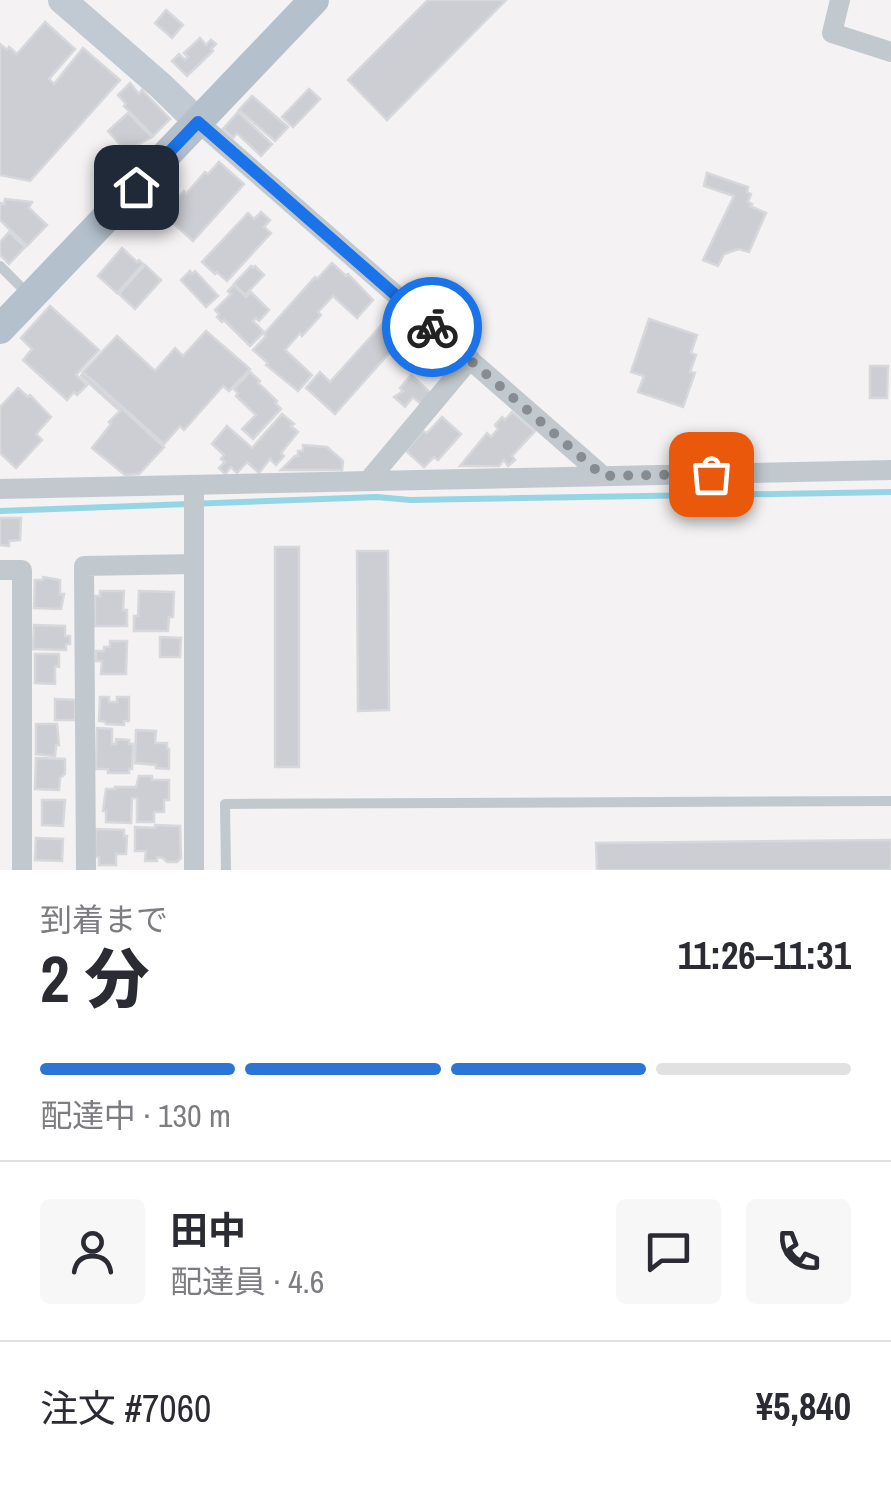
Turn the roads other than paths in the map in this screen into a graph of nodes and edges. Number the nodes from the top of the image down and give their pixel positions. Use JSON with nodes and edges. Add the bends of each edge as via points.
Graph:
{"nodes":[{"id":1,"x":62,"y":0,"type":"edge"},
{"id":2,"x":314,"y":0,"type":"edge"},
{"id":3,"x":840,"y":0,"type":"edge"},
{"id":4,"x":891,"y":52,"type":"edge"},
{"id":5,"x":198,"y":122,"type":"junction"},
{"id":6,"x":0,"y":266,"type":"edge"},
{"id":7,"x":31,"y":297,"type":"junction"},
{"id":8,"x":0,"y":328,"type":"edge"},
{"id":9,"x":470,"y":360,"type":"junction"},
{"id":10,"x":891,"y":470,"type":"edge"},
{"id":11,"x":603,"y":476,"type":"junction"},
{"id":12,"x":368,"y":481,"type":"junction"},
{"id":13,"x":194,"y":485,"type":"junction"},
{"id":14,"x":0,"y":489,"type":"edge"},
{"id":15,"x":193,"y":564,"type":"junction"},
{"id":16,"x":0,"y":570,"type":"edge"},
{"id":17,"x":0,"y":674,"type":"edge"},
{"id":18,"x":22,"y":674,"type":"junction"},
{"id":19,"x":11,"y":783,"type":"edge"},
{"id":20,"x":891,"y":801,"type":"edge"},
{"id":21,"x":22,"y":870,"type":"edge"},
{"id":22,"x":86,"y":870,"type":"edge"},
{"id":23,"x":194,"y":870,"type":"edge"},
{"id":24,"x":226,"y":870,"type":"edge"}],
"edges":[{"from":1,"to":5,"type":"street"},
{"from":2,"to":5,"type":"main road"},
{"from":3,"to":4,"type":"street","via":[[832,33]]},
{"from":5,"to":7,"type":"main road"},
{"from":5,"to":9,"type":"street"},
{"from":6,"to":7,"type":"lane"},
{"from":7,"to":8,"type":"main road"},
{"from":9,"to":11,"type":"street"},
{"from":9,"to":12,"type":"street"},
{"from":10,"to":11,"type":"street"},
{"from":11,"to":12,"type":"street"},
{"from":12,"to":13,"type":"street"},
{"from":13,"to":14,"type":"street"},
{"from":13,"to":15,"type":"street"},
{"from":15,"to":22,"type":"street","via":[[84,566]]},
{"from":15,"to":23,"type":"street"},
{"from":16,"to":18,"type":"street","via":[[22,570]]},
{"from":17,"to":18,"type":"street"},
{"from":18,"to":19,"type":"street"},
{"from":19,"to":21,"type":"street"},
{"from":20,"to":24,"type":"lane","via":[[225,804]]}]}
